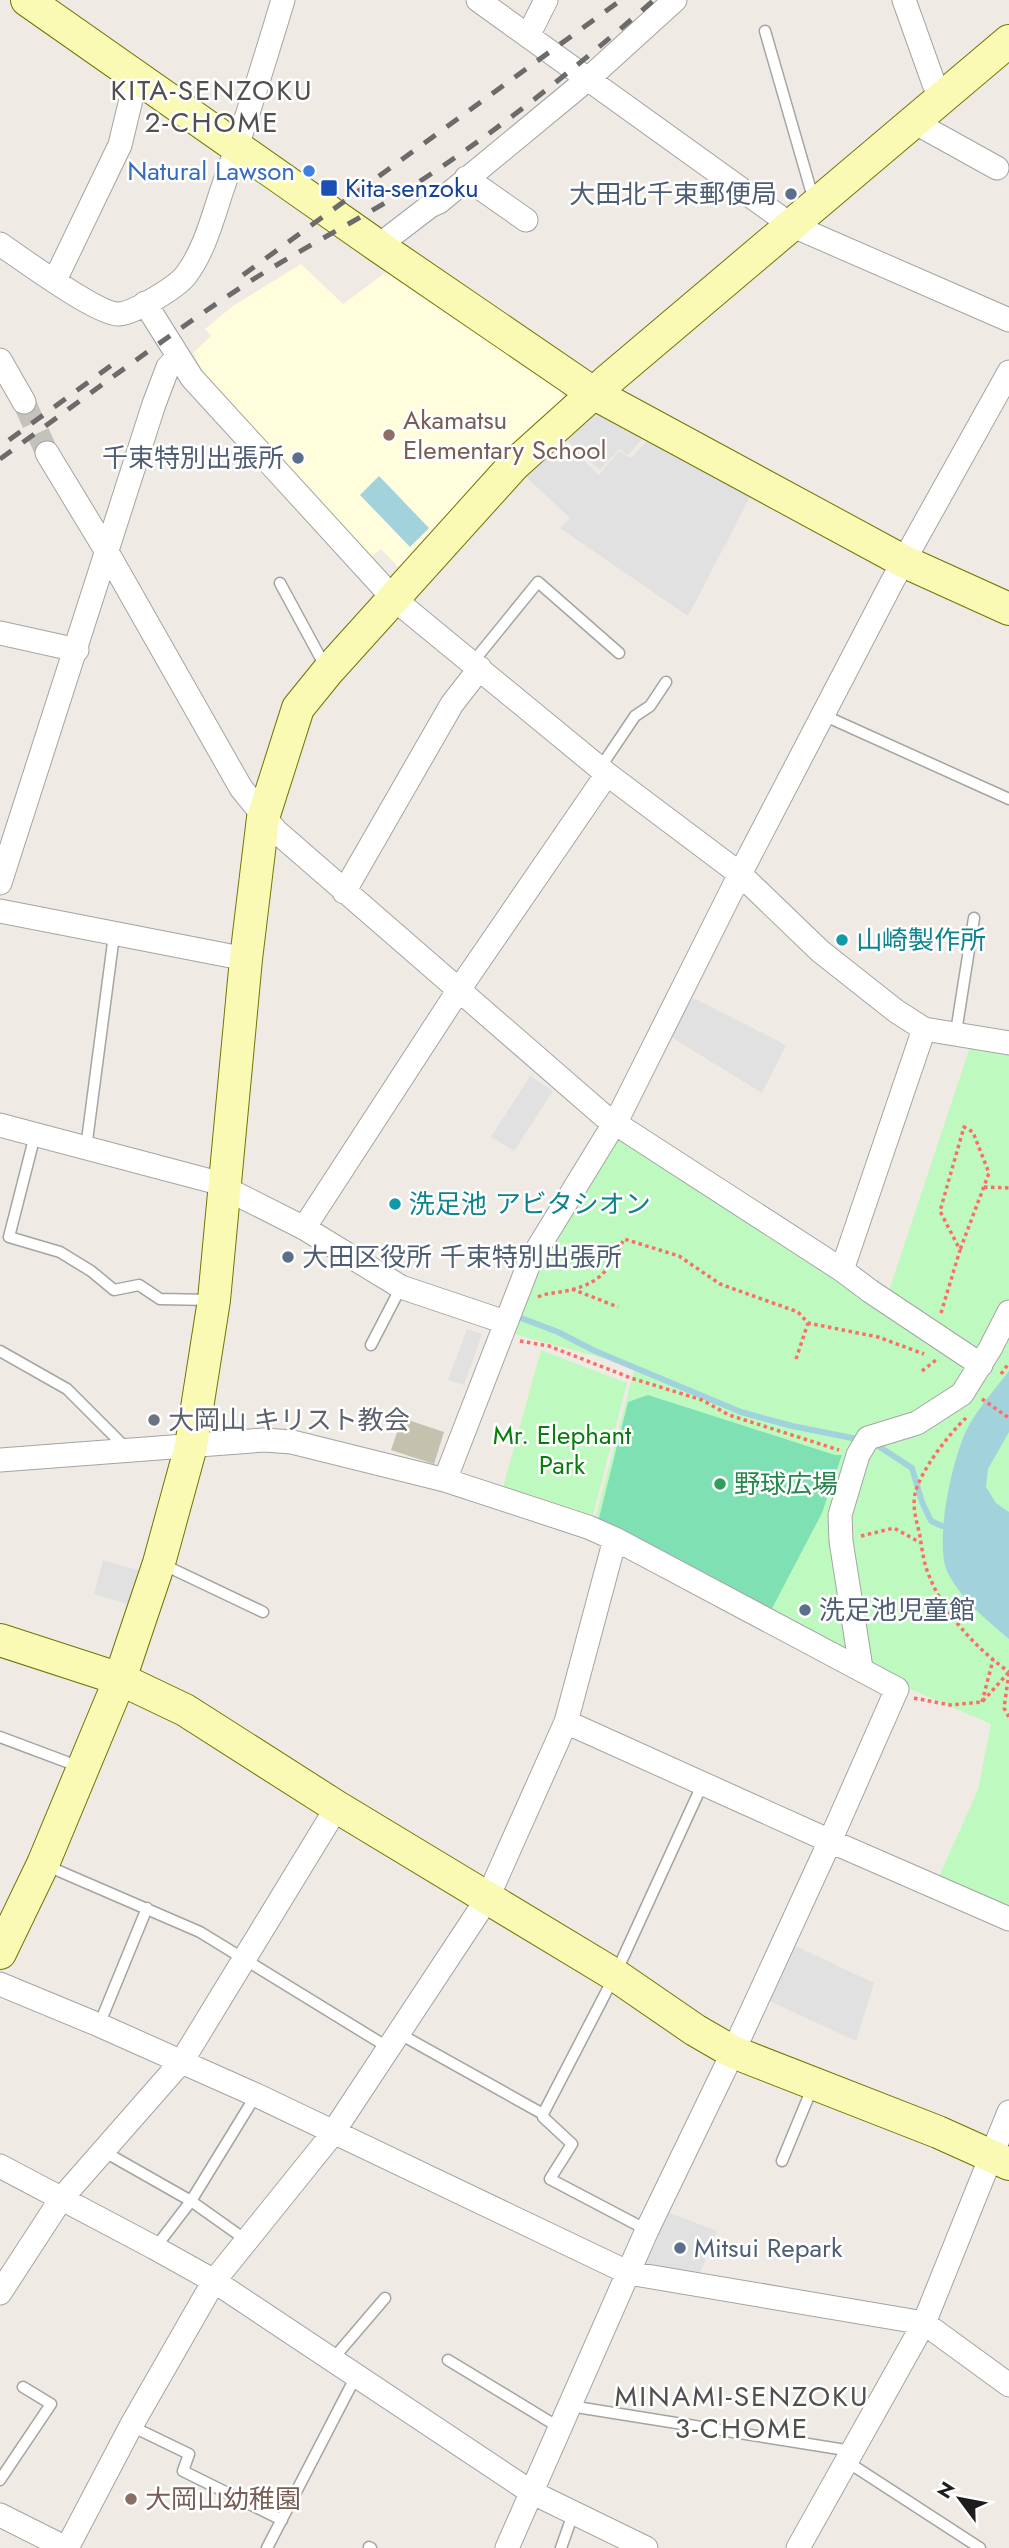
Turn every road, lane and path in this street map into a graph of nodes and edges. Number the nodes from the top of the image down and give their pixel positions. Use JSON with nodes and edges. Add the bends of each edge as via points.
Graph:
{"nodes":[{"id":1,"x":283,"y":0,"type":"edge"},
{"id":2,"x":478,"y":0,"type":"edge"},
{"id":3,"x":546,"y":0,"type":"edge"},
{"id":4,"x":675,"y":0,"type":"edge"},
{"id":5,"x":904,"y":0,"type":"edge"},
{"id":6,"x":38,"y":4,"type":"edge"},
{"id":7,"x":765,"y":31,"type":"dead end"},
{"id":8,"x":528,"y":36,"type":"junction"},
{"id":9,"x":1008,"y":45,"type":"edge"},
{"id":10,"x":139,"y":78,"type":"junction"},
{"id":11,"x":588,"y":79,"type":"junction"},
{"id":12,"x":942,"y":98,"type":"junction"},
{"id":13,"x":917,"y":119,"type":"junction"},
{"id":14,"x":237,"y":148,"type":"junction"},
{"id":15,"x":997,"y":169,"type":"dead end"},
{"id":16,"x":466,"y":178,"type":"junction"},
{"id":17,"x":820,"y":202,"type":"junction"},
{"id":18,"x":526,"y":220,"type":"dead end"},
{"id":19,"x":792,"y":225,"type":"junction"},
{"id":20,"x":0,"y":244,"type":"edge"},
{"id":21,"x":378,"y":246,"type":"junction"},
{"id":22,"x":55,"y":280,"type":"junction"},
{"id":23,"x":145,"y":303,"type":"junction"},
{"id":24,"x":1009,"y":320,"type":"edge"},
{"id":25,"x":178,"y":357,"type":"junction"},
{"id":26,"x":0,"y":360,"type":"edge"},
{"id":27,"x":1009,"y":372,"type":"edge"},
{"id":28,"x":593,"y":393,"type":"junction"},
{"id":29,"x":24,"y":402,"type":"tunnel mouth"},
{"id":30,"x":47,"y":453,"type":"tunnel mouth"},
{"id":31,"x":107,"y":552,"type":"junction"},
{"id":32,"x":903,"y":561,"type":"junction"},
{"id":33,"x":280,"y":583,"type":"dead end"},
{"id":34,"x":394,"y":599,"type":"junction"},
{"id":35,"x":1009,"y":609,"type":"edge"},
{"id":36,"x":0,"y":633,"type":"edge"},
{"id":37,"x":77,"y":650,"type":"junction"},
{"id":38,"x":619,"y":653,"type":"dead end"},
{"id":39,"x":476,"y":665,"type":"junction"},
{"id":40,"x":328,"y":671,"type":"junction"},
{"id":41,"x":666,"y":682,"type":"dead end"},
{"id":42,"x":822,"y":715,"type":"junction"},
{"id":43,"x":603,"y":771,"type":"junction"},
{"id":44,"x":1009,"y":799,"type":"edge"},
{"id":45,"x":263,"y":818,"type":"junction"},
{"id":46,"x":740,"y":874,"type":"junction"},
{"id":47,"x":0,"y":883,"type":"edge"},
{"id":48,"x":344,"y":892,"type":"junction"},
{"id":49,"x":0,"y":911,"type":"edge"},
{"id":50,"x":974,"y":918,"type":"dead end"},
{"id":51,"x":114,"y":935,"type":"junction"},
{"id":52,"x":246,"y":958,"type":"junction"},
{"id":53,"x":458,"y":991,"type":"junction"},
{"id":54,"x":924,"y":1028,"type":"junction"},
{"id":55,"x":956,"y":1032,"type":"junction"},
{"id":56,"x":1009,"y":1042,"type":"edge"},
{"id":57,"x":615,"y":1123,"type":"junction"},
{"id":58,"x":0,"y":1125,"type":"edge"},
{"id":59,"x":35,"y":1135,"type":"junction"},
{"id":60,"x":86,"y":1148,"type":"junction"},
{"id":61,"x":984,"y":1187,"type":"junction"},
{"id":62,"x":225,"y":1188,"type":"junction"},
{"id":63,"x":1009,"y":1188,"type":"edge"},
{"id":64,"x":304,"y":1228,"type":"junction"},
{"id":65,"x":960,"y":1250,"type":"junction"},
{"id":66,"x":842,"y":1270,"type":"junction"},
{"id":67,"x":401,"y":1287,"type":"junction"},
{"id":68,"x":572,"y":1289,"type":"junction"},
{"id":69,"x":214,"y":1300,"type":"junction"},
{"id":70,"x":618,"y":1307,"type":"dead end"},
{"id":71,"x":1009,"y":1312,"type":"edge"},
{"id":72,"x":808,"y":1323,"type":"junction"},
{"id":73,"x":505,"y":1324,"type":"junction"},
{"id":74,"x":932,"y":1333,"type":"junction"},
{"id":75,"x":371,"y":1345,"type":"dead end"},
{"id":76,"x":0,"y":1351,"type":"edge"},
{"id":77,"x":796,"y":1359,"type":"dead end"},
{"id":78,"x":981,"y":1365,"type":"junction"},
{"id":79,"x":922,"y":1371,"type":"dead end"},
{"id":80,"x":982,"y":1400,"type":"dead end"},
{"id":81,"x":1009,"y":1418,"type":"edge"},
{"id":82,"x":191,"y":1446,"type":"junction"},
{"id":83,"x":863,"y":1447,"type":"junction"},
{"id":84,"x":129,"y":1451,"type":"junction"},
{"id":85,"x":937,"y":1455,"type":"dead end"},
{"id":86,"x":0,"y":1460,"type":"edge"},
{"id":87,"x":445,"y":1480,"type":"junction"},
{"id":88,"x":615,"y":1539,"type":"junction"},
{"id":89,"x":841,"y":1541,"type":"junction"},
{"id":90,"x":921,"y":1543,"type":"junction"},
{"id":91,"x":159,"y":1563,"type":"junction"},
{"id":92,"x":263,"y":1612,"type":"dead end"},
{"id":93,"x":0,"y":1640,"type":"edge"},
{"id":94,"x":993,"y":1660,"type":"junction"},
{"id":95,"x":861,"y":1668,"type":"junction"},
{"id":96,"x":1009,"y":1672,"type":"edge"},
{"id":97,"x":120,"y":1679,"type":"junction"},
{"id":98,"x":897,"y":1689,"type":"junction"},
{"id":99,"x":982,"y":1702,"type":"junction"},
{"id":100,"x":1009,"y":1717,"type":"edge"},
{"id":101,"x":566,"y":1722,"type":"junction"},
{"id":102,"x":0,"y":1737,"type":"edge"},
{"id":103,"x":83,"y":1768,"type":"junction"},
{"id":104,"x":703,"y":1783,"type":"junction"},
{"id":105,"x":337,"y":1807,"type":"junction"},
{"id":106,"x":830,"y":1841,"type":"junction"},
{"id":107,"x":43,"y":1864,"type":"junction"},
{"id":108,"x":487,"y":1899,"type":"junction"},
{"id":109,"x":147,"y":1908,"type":"junction"},
{"id":110,"x":1009,"y":1919,"type":"edge"},
{"id":111,"x":0,"y":1953,"type":"edge"},
{"id":112,"x":244,"y":1959,"type":"junction"},
{"id":113,"x":615,"y":1975,"type":"junction"},
{"id":114,"x":0,"y":1984,"type":"edge"},
{"id":115,"x":99,"y":2025,"type":"junction"},
{"id":116,"x":393,"y":2041,"type":"junction"},
{"id":117,"x":733,"y":2052,"type":"junction"},
{"id":118,"x":182,"y":2061,"type":"junction"},
{"id":119,"x":814,"y":2083,"type":"junction"},
{"id":120,"x":256,"y":2095,"type":"junction"},
{"id":121,"x":1009,"y":2112,"type":"edge"},
{"id":122,"x":543,"y":2114,"type":"junction"},
{"id":123,"x":333,"y":2132,"type":"junction"},
{"id":124,"x":103,"y":2151,"type":"junction"},
{"id":125,"x":1000,"y":2159,"type":"edge"},
{"id":126,"x":782,"y":2161,"type":"dead end"},
{"id":127,"x":0,"y":2166,"type":"edge"},
{"id":128,"x":61,"y":2199,"type":"junction"},
{"id":129,"x":191,"y":2201,"type":"junction"},
{"id":130,"x":647,"y":2230,"type":"junction"},
{"id":131,"x":246,"y":2240,"type":"junction"},
{"id":132,"x":155,"y":2248,"type":"junction"},
{"id":133,"x":629,"y":2273,"type":"junction"},
{"id":134,"x":214,"y":2281,"type":"junction"},
{"id":135,"x":0,"y":2293,"type":"edge"},
{"id":136,"x":385,"y":2298,"type":"dead end"},
{"id":137,"x":924,"y":2323,"type":"junction"},
{"id":138,"x":332,"y":2360,"type":"junction"},
{"id":139,"x":448,"y":2360,"type":"dead end"},
{"id":140,"x":356,"y":2376,"type":"junction"},
{"id":141,"x":1009,"y":2385,"type":"edge"},
{"id":142,"x":23,"y":2387,"type":"dead end"},
{"id":143,"x":570,"y":2406,"type":"junction"},
{"id":144,"x":131,"y":2426,"type":"junction"},
{"id":145,"x":560,"y":2428,"type":"junction"},
{"id":146,"x":849,"y":2456,"type":"junction"},
{"id":147,"x":0,"y":2480,"type":"edge"},
{"id":148,"x":531,"y":2492,"type":"junction"},
{"id":149,"x":573,"y":2514,"type":"junction"},
{"id":150,"x":0,"y":2515,"type":"edge"},
{"id":151,"x":282,"y":2519,"type":"junction"},
{"id":152,"x":66,"y":2548,"type":"edge"},
{"id":153,"x":267,"y":2548,"type":"edge"},
{"id":154,"x":507,"y":2548,"type":"edge"},
{"id":155,"x":561,"y":2548,"type":"edge"},
{"id":156,"x":646,"y":2548,"type":"edge"},
{"id":157,"x":799,"y":2548,"type":"edge"},
{"id":158,"x":980,"y":2548,"type":"edge"}],
"edges":[{"from":1,"to":14,"type":"street"},
{"from":2,"to":8,"type":"street"},
{"from":3,"to":8,"type":"street"},
{"from":4,"to":11,"type":"street"},
{"from":5,"to":12,"type":"street"},
{"from":6,"to":10,"type":"street"},
{"from":7,"to":17,"type":"lane","via":[[812,194]]},
{"from":8,"to":11,"type":"street"},
{"from":9,"to":12,"type":"street"},
{"from":10,"to":14,"type":"street"},
{"from":10,"to":22,"type":"street","via":[[120,145]]},
{"from":11,"to":16,"type":"street"},
{"from":11,"to":19,"type":"street"},
{"from":12,"to":13,"type":"street"},
{"from":13,"to":15,"type":"street","via":[[923,127]]},
{"from":13,"to":17,"type":"street"},
{"from":14,"to":21,"type":"street"},
{"from":14,"to":23,"type":"street","via":[[203,244],[185,276]]},
{"from":16,"to":18,"type":"street"},
{"from":16,"to":21,"type":"street"},
{"from":17,"to":19,"type":"street"},
{"from":19,"to":24,"type":"street"},
{"from":19,"to":28,"type":"street"},
{"from":20,"to":22,"type":"street"},
{"from":21,"to":28,"type":"street"},
{"from":22,"to":23,"type":"street","via":[[100,310],[120,314]]},
{"from":23,"to":25,"type":"street"},
{"from":25,"to":31,"type":"street","via":[[168,367],[154,404]]},
{"from":25,"to":34,"type":"street","via":[[192,378]]},
{"from":26,"to":29,"type":"street"},
{"from":27,"to":32,"type":"street"},
{"from":28,"to":32,"type":"street"},
{"from":28,"to":34,"type":"street","via":[[513,466]]},
{"from":30,"to":31,"type":"street"},
{"from":31,"to":37,"type":"street"},
{"from":31,"to":45,"type":"street","via":[[241,788]]},
{"from":32,"to":35,"type":"street"},
{"from":32,"to":42,"type":"street"},
{"from":33,"to":40,"type":"lane"},
{"from":34,"to":39,"type":"street"},
{"from":34,"to":40,"type":"street"},
{"from":36,"to":37,"type":"street"},
{"from":37,"to":47,"type":"street"},
{"from":38,"to":39,"type":"lane","via":[[538,582]]},
{"from":39,"to":43,"type":"street"},
{"from":39,"to":48,"type":"street"},
{"from":40,"to":45,"type":"street","via":[[298,708]]},
{"from":41,"to":43,"type":"lane","via":[[650,706],[635,716]]},
{"from":42,"to":44,"type":"lane"},
{"from":42,"to":46,"type":"street"},
{"from":43,"to":46,"type":"street"},
{"from":43,"to":53,"type":"street"},
{"from":45,"to":48,"type":"street"},
{"from":45,"to":52,"type":"street"},
{"from":46,"to":54,"type":"street","via":[[820,951]]},
{"from":46,"to":57,"type":"street"},
{"from":48,"to":53,"type":"street"},
{"from":49,"to":51,"type":"street"},
{"from":50,"to":55,"type":"lane"},
{"from":51,"to":52,"type":"street"},
{"from":51,"to":60,"type":"lane"},
{"from":52,"to":62,"type":"street"},
{"from":53,"to":57,"type":"street"},
{"from":53,"to":64,"type":"street"},
{"from":54,"to":55,"type":"street"},
{"from":54,"to":66,"type":"street"},
{"from":55,"to":56,"type":"street"},
{"from":57,"to":66,"type":"street"},
{"from":57,"to":73,"type":"street","via":[[530,1261]]},
{"from":58,"to":59,"type":"street"},
{"from":59,"to":60,"type":"street"},
{"from":59,"to":69,"type":"lane","via":[[9,1237],[60,1252],[114,1290],[139,1285],[160,1299]]},
{"from":60,"to":62,"type":"street"},
{"from":61,"to":63,"type":"path"},
{"from":61,"to":65,"type":"path"},
{"from":61,"to":65,"type":"path","via":[[989,1174],[982,1150],[973,1132],[964,1126],[940,1211]]},
{"from":62,"to":64,"type":"street"},
{"from":62,"to":69,"type":"street"},
{"from":64,"to":67,"type":"street"},
{"from":65,"to":74,"type":"path","via":[[946,1304]]},
{"from":66,"to":74,"type":"street"},
{"from":67,"to":73,"type":"street"},
{"from":67,"to":75,"type":"lane"},
{"from":68,"to":70,"type":"path"},
{"from":68,"to":72,"type":"path","via":[[604,1276],[624,1238],[679,1256],[720,1284],[798,1312]]},
{"from":68,"to":73,"type":"path","via":[[545,1294]]},
{"from":69,"to":82,"type":"street"},
{"from":71,"to":78,"type":"street"},
{"from":72,"to":77,"type":"path"},
{"from":72,"to":79,"type":"path","via":[[877,1337],[938,1359]]},
{"from":73,"to":83,"type":"path","via":[[549,1346],[702,1400],[729,1415],[810,1442]]},
{"from":73,"to":87,"type":"street"},
{"from":74,"to":78,"type":"street"},
{"from":76,"to":84,"type":"lane","via":[[67,1389]]},
{"from":78,"to":83,"type":"street","via":[[962,1394],[917,1423]]},
{"from":80,"to":81,"type":"path"},
{"from":82,"to":84,"type":"street"},
{"from":82,"to":87,"type":"street","via":[[292,1442]]},
{"from":82,"to":91,"type":"street"},
{"from":83,"to":89,"type":"street","via":[[840,1516]]},
{"from":84,"to":86,"type":"street"},
{"from":85,"to":90,"type":"path","via":[[915,1492]]},
{"from":87,"to":88,"type":"street"},
{"from":88,"to":95,"type":"street"},
{"from":88,"to":101,"type":"street"},
{"from":89,"to":90,"type":"path","via":[[894,1528]]},
{"from":89,"to":95,"type":"street"},
{"from":90,"to":94,"type":"path","via":[[930,1579],[942,1600],[966,1634]]},
{"from":91,"to":92,"type":"lane"},
{"from":91,"to":97,"type":"street"},
{"from":93,"to":97,"type":"street"},
{"from":94,"to":96,"type":"path"},
{"from":94,"to":99,"type":"path"},
{"from":95,"to":98,"type":"street"},
{"from":96,"to":99,"type":"path"},
{"from":96,"to":100,"type":"path","via":[[1004,1708]]},
{"from":97,"to":103,"type":"street"},
{"from":97,"to":105,"type":"street","via":[[185,1710]]},
{"from":98,"to":99,"type":"path","via":[[914,1698],[950,1705]]},
{"from":98,"to":106,"type":"street"},
{"from":101,"to":104,"type":"street"},
{"from":101,"to":108,"type":"street"},
{"from":102,"to":103,"type":"lane"},
{"from":103,"to":107,"type":"street"},
{"from":104,"to":106,"type":"street"},
{"from":104,"to":113,"type":"lane"},
{"from":105,"to":108,"type":"street"},
{"from":105,"to":112,"type":"street"},
{"from":106,"to":110,"type":"street"},
{"from":106,"to":117,"type":"street"},
{"from":107,"to":109,"type":"lane"},
{"from":107,"to":111,"type":"street"},
{"from":108,"to":113,"type":"street"},
{"from":108,"to":116,"type":"street"},
{"from":109,"to":112,"type":"lane","via":[[200,1931]]},
{"from":109,"to":115,"type":"lane"},
{"from":112,"to":116,"type":"lane"},
{"from":112,"to":118,"type":"street"},
{"from":113,"to":117,"type":"street"},
{"from":113,"to":122,"type":"lane"},
{"from":114,"to":115,"type":"street"},
{"from":115,"to":118,"type":"street"},
{"from":116,"to":122,"type":"lane"},
{"from":116,"to":123,"type":"street"},
{"from":117,"to":119,"type":"street"},
{"from":117,"to":130,"type":"street"},
{"from":118,"to":120,"type":"street"},
{"from":118,"to":124,"type":"street"},
{"from":119,"to":125,"type":"street"},
{"from":119,"to":126,"type":"lane"},
{"from":120,"to":123,"type":"street"},
{"from":120,"to":129,"type":"lane"},
{"from":121,"to":125,"type":"street"},
{"from":122,"to":130,"type":"lane","via":[[572,2144],[550,2179]]},
{"from":123,"to":131,"type":"street"},
{"from":123,"to":133,"type":"street"},
{"from":124,"to":128,"type":"street"},
{"from":124,"to":129,"type":"lane"},
{"from":125,"to":137,"type":"street"},
{"from":127,"to":128,"type":"street"},
{"from":128,"to":132,"type":"street"},
{"from":128,"to":135,"type":"street"},
{"from":129,"to":131,"type":"lane"},
{"from":129,"to":132,"type":"lane"},
{"from":130,"to":133,"type":"street"},
{"from":131,"to":134,"type":"street"},
{"from":132,"to":134,"type":"street"},
{"from":133,"to":137,"type":"street"},
{"from":133,"to":143,"type":"street"},
{"from":134,"to":138,"type":"street"},
{"from":134,"to":144,"type":"street"},
{"from":136,"to":138,"type":"lane"},
{"from":137,"to":141,"type":"street"},
{"from":137,"to":146,"type":"street"},
{"from":138,"to":140,"type":"street"},
{"from":139,"to":145,"type":"lane"},
{"from":140,"to":148,"type":"street"},
{"from":140,"to":151,"type":"lane"},
{"from":142,"to":147,"type":"lane","via":[[51,2404]]},
{"from":143,"to":145,"type":"street"},
{"from":143,"to":146,"type":"lane"},
{"from":144,"to":151,"type":"lane","via":[[189,2454],[183,2471]]},
{"from":144,"to":152,"type":"street"},
{"from":145,"to":148,"type":"street"},
{"from":146,"to":157,"type":"street"},
{"from":146,"to":158,"type":"lane"},
{"from":148,"to":149,"type":"street"},
{"from":148,"to":154,"type":"street"},
{"from":149,"to":155,"type":"lane"},
{"from":149,"to":156,"type":"street"},
{"from":150,"to":152,"type":"street"},
{"from":151,"to":153,"type":"lane"}]}
